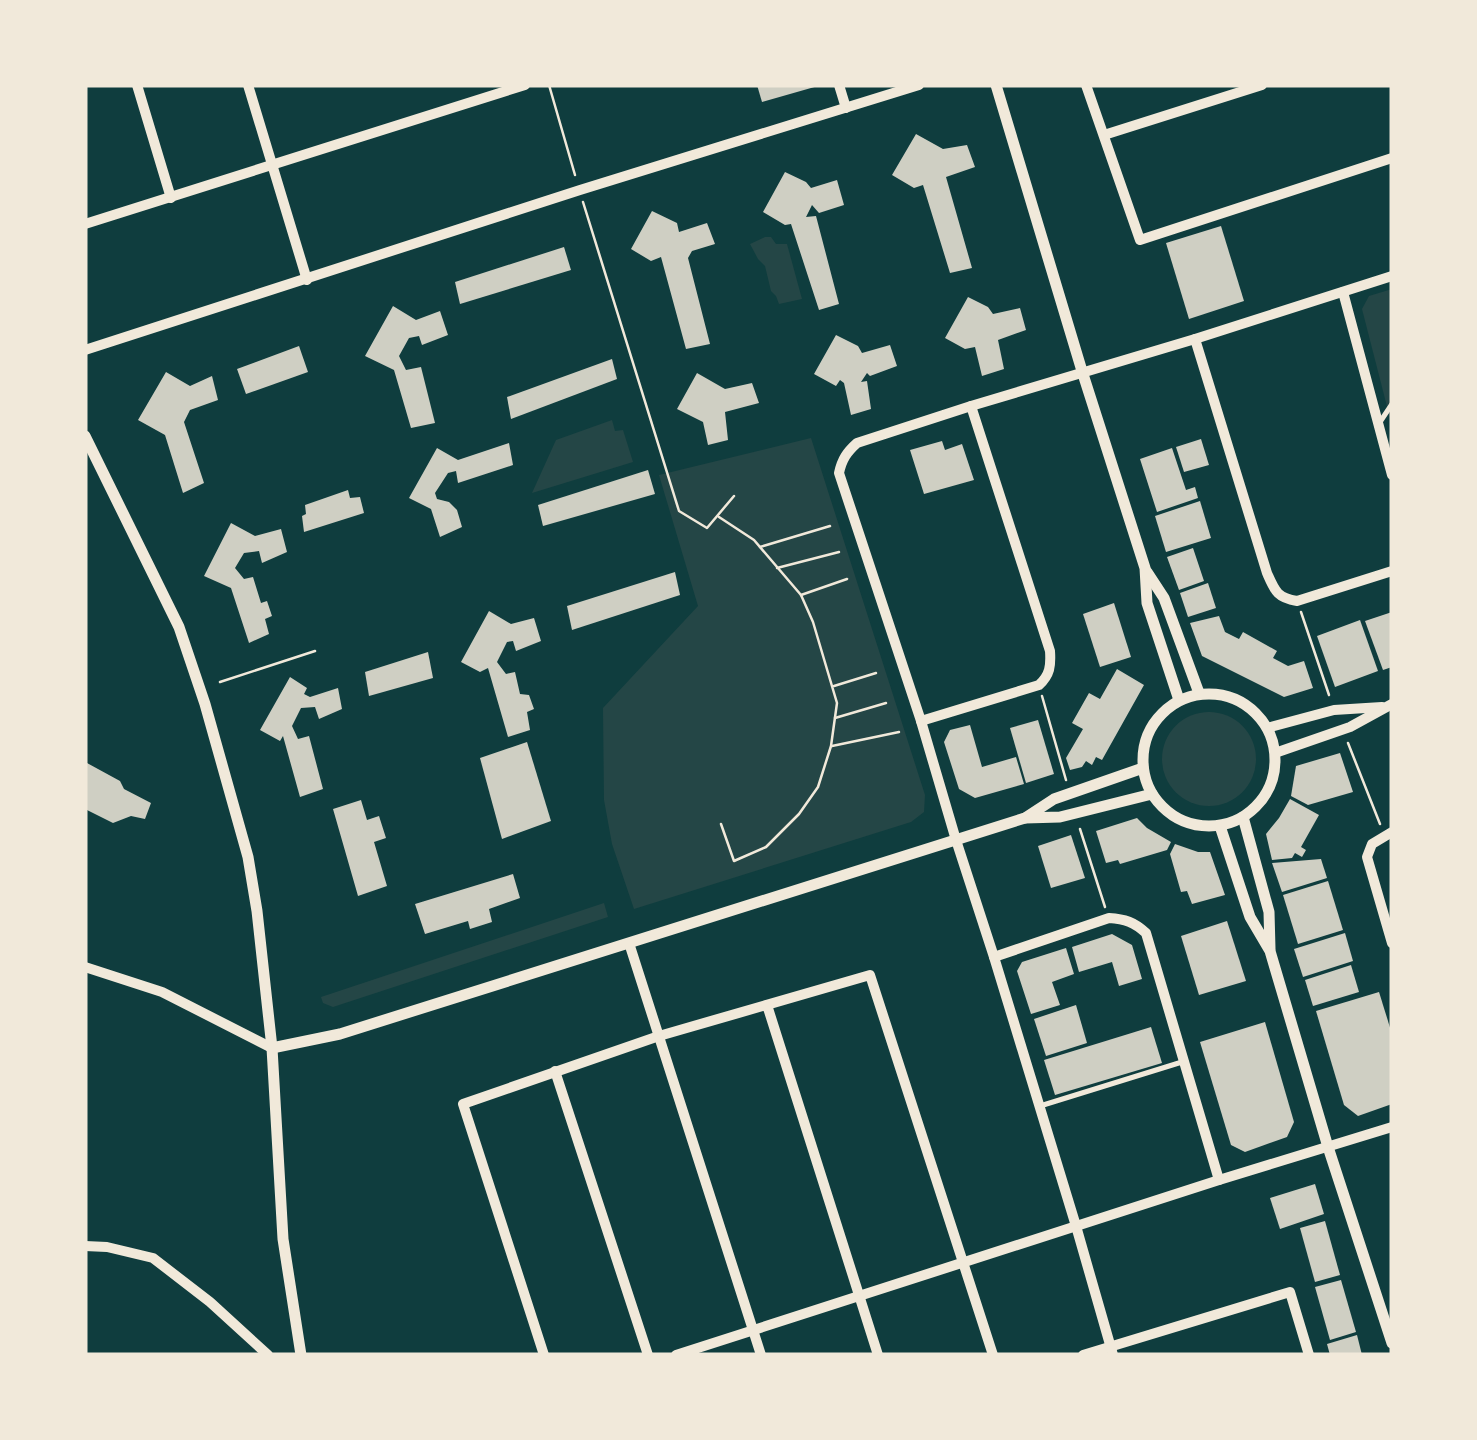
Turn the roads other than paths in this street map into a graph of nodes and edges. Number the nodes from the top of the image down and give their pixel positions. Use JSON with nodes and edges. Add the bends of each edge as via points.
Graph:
{"nodes":[{"id":1,"x":136,"y":85,"type":"edge"},
{"id":2,"x":248,"y":85,"type":"edge"},
{"id":3,"x":525,"y":85,"type":"edge"},
{"id":4,"x":839,"y":85,"type":"edge"},
{"id":5,"x":919,"y":85,"type":"edge"},
{"id":6,"x":996,"y":85,"type":"edge"},
{"id":7,"x":1086,"y":85,"type":"edge"},
{"id":8,"x":1262,"y":85,"type":"edge"},
{"id":9,"x":846,"y":108,"type":"junction"},
{"id":10,"x":1104,"y":135,"type":"junction"},
{"id":11,"x":1392,"y":158,"type":"edge"},
{"id":12,"x":272,"y":166,"type":"junction"},
{"id":13,"x":170,"y":198,"type":"junction"},
{"id":14,"x":85,"y":224,"type":"edge"},
{"id":15,"x":1392,"y":276,"type":"edge"},
{"id":16,"x":307,"y":280,"type":"junction"},
{"id":17,"x":1343,"y":292,"type":"junction"},
{"id":18,"x":1195,"y":339,"type":"junction"},
{"id":19,"x":85,"y":350,"type":"edge"},
{"id":20,"x":1082,"y":372,"type":"junction"},
{"id":21,"x":1392,"y":404,"type":"edge"},
{"id":22,"x":971,"y":406,"type":"junction"},
{"id":23,"x":1379,"y":425,"type":"junction"},
{"id":24,"x":85,"y":436,"type":"edge"},
{"id":25,"x":1392,"y":475,"type":"edge"},
{"id":26,"x":1145,"y":568,"type":"junction"},
{"id":27,"x":1392,"y":571,"type":"edge"},
{"id":28,"x":1199,"y":693,"type":"junction"},
{"id":29,"x":1179,"y":700,"type":"junction"},
{"id":30,"x":1387,"y":706,"type":"edge"},
{"id":31,"x":921,"y":721,"type":"junction"},
{"id":32,"x":1268,"y":728,"type":"junction"},
{"id":33,"x":1275,"y":753,"type":"junction"},
{"id":34,"x":1143,"y":768,"type":"junction"},
{"id":35,"x":1152,"y":794,"type":"junction"},
{"id":36,"x":1243,"y":816,"type":"junction"},
{"id":37,"x":1025,"y":818,"type":"junction"},
{"id":38,"x":1220,"y":826,"type":"junction"},
{"id":39,"x":1388,"y":833,"type":"edge"},
{"id":40,"x":956,"y":840,"type":"junction"},
{"id":41,"x":628,"y":943,"type":"junction"},
{"id":42,"x":1392,"y":943,"type":"edge"},
{"id":43,"x":1270,"y":951,"type":"junction"},
{"id":44,"x":994,"y":956,"type":"junction"},
{"id":45,"x":85,"y":967,"type":"edge"},
{"id":46,"x":767,"y":1004,"type":"junction"},
{"id":47,"x":658,"y":1036,"type":"junction"},
{"id":48,"x":272,"y":1048,"type":"junction"},
{"id":49,"x":1185,"y":1061,"type":"junction"},
{"id":50,"x":555,"y":1072,"type":"junction"},
{"id":51,"x":1040,"y":1106,"type":"junction"},
{"id":52,"x":1392,"y":1127,"type":"edge"},
{"id":53,"x":1328,"y":1147,"type":"junction"},
{"id":54,"x":1219,"y":1180,"type":"junction"},
{"id":55,"x":1076,"y":1226,"type":"junction"},
{"id":56,"x":85,"y":1246,"type":"edge"},
{"id":57,"x":963,"y":1263,"type":"junction"},
{"id":58,"x":858,"y":1296,"type":"junction"},
{"id":59,"x":754,"y":1329,"type":"junction"},
{"id":60,"x":1392,"y":1343,"type":"edge"},
{"id":61,"x":1112,"y":1351,"type":"edge"},
{"id":62,"x":268,"y":1355,"type":"edge"},
{"id":63,"x":301,"y":1355,"type":"edge"},
{"id":64,"x":544,"y":1355,"type":"edge"},
{"id":65,"x":648,"y":1355,"type":"edge"},
{"id":66,"x":676,"y":1355,"type":"edge"},
{"id":67,"x":762,"y":1355,"type":"edge"},
{"id":68,"x":878,"y":1355,"type":"edge"},
{"id":69,"x":993,"y":1355,"type":"edge"},
{"id":70,"x":1083,"y":1355,"type":"edge"},
{"id":71,"x":1309,"y":1355,"type":"edge"}],
"edges":[{"from":1,"to":13,"type":"street"},
{"from":2,"to":12,"type":"street"},
{"from":3,"to":12,"type":"street"},
{"from":4,"to":9,"type":"street"},
{"from":5,"to":9,"type":"street"},
{"from":6,"to":20,"type":"street"},
{"from":7,"to":10,"type":"street"},
{"from":8,"to":10,"type":"street"},
{"from":9,"to":16,"type":"street"},
{"from":10,"to":11,"type":"street","via":[[1140,240]]},
{"from":12,"to":13,"type":"street"},
{"from":12,"to":16,"type":"street"},
{"from":13,"to":14,"type":"street"},
{"from":15,"to":17,"type":"street"},
{"from":16,"to":19,"type":"street"},
{"from":17,"to":18,"type":"street"},
{"from":17,"to":23,"type":"street"},
{"from":18,"to":20,"type":"street"},
{"from":18,"to":27,"type":"street","via":[[1275,591],[1297,602]]},
{"from":20,"to":22,"type":"street"},
{"from":20,"to":26,"type":"street"},
{"from":21,"to":23,"type":"lane"},
{"from":22,"to":31,"type":"street","via":[[857,443],[841,463]]},
{"from":22,"to":31,"type":"street","via":[[1051,666],[1039,685]]},
{"from":23,"to":25,"type":"street"},
{"from":24,"to":48,"type":"street","via":[[178,628],[205,704],[248,858]]},
{"from":26,"to":28,"type":"street","via":[[1164,598]]},
{"from":26,"to":29,"type":"street","via":[[1147,603]]},
{"from":28,"to":29,"type":"street"},
{"from":28,"to":32,"type":"street","via":[[1236,698]]},
{"from":29,"to":34,"type":"street","via":[[1144,740]]},
{"from":30,"to":32,"type":"street","via":[[1334,710]]},
{"from":30,"to":33,"type":"street"},
{"from":31,"to":40,"type":"street"},
{"from":32,"to":33,"type":"street"},
{"from":33,"to":36,"type":"street","via":[[1268,790]]},
{"from":34,"to":35,"type":"street"},
{"from":34,"to":37,"type":"street","via":[[1054,799]]},
{"from":35,"to":37,"type":"street","via":[[1060,818]]},
{"from":35,"to":38,"type":"street","via":[[1174,818]]},
{"from":36,"to":38,"type":"street"},
{"from":36,"to":43,"type":"street","via":[[1269,912]]},
{"from":37,"to":40,"type":"street"},
{"from":38,"to":43,"type":"street","via":[[1250,917]]},
{"from":39,"to":42,"type":"street","via":[[1366,857]]},
{"from":40,"to":41,"type":"street"},
{"from":40,"to":44,"type":"street"},
{"from":41,"to":47,"type":"street"},
{"from":41,"to":48,"type":"street","via":[[340,1034]]},
{"from":43,"to":53,"type":"street"},
{"from":44,"to":49,"type":"street","via":[[1109,918],[1136,924],[1146,933]]},
{"from":44,"to":51,"type":"street"},
{"from":45,"to":48,"type":"street","via":[[162,992]]},
{"from":46,"to":47,"type":"street"},
{"from":46,"to":57,"type":"street","via":[[870,975]]},
{"from":46,"to":58,"type":"street"},
{"from":47,"to":50,"type":"street"},
{"from":47,"to":59,"type":"street"},
{"from":48,"to":63,"type":"street","via":[[283,1240]]},
{"from":49,"to":51,"type":"lane"},
{"from":49,"to":54,"type":"street"},
{"from":50,"to":64,"type":"street","via":[[463,1104]]},
{"from":50,"to":65,"type":"street"},
{"from":51,"to":55,"type":"street"},
{"from":52,"to":53,"type":"street"},
{"from":53,"to":54,"type":"street"},
{"from":53,"to":60,"type":"street"},
{"from":54,"to":55,"type":"street"},
{"from":55,"to":57,"type":"street"},
{"from":55,"to":61,"type":"street"},
{"from":56,"to":62,"type":"street","via":[[153,1258]]},
{"from":57,"to":58,"type":"street"},
{"from":57,"to":69,"type":"street"},
{"from":58,"to":59,"type":"street"},
{"from":58,"to":68,"type":"street"},
{"from":59,"to":66,"type":"street"},
{"from":59,"to":67,"type":"street"},
{"from":61,"to":70,"type":"street"},
{"from":61,"to":71,"type":"street","via":[[1290,1292]]}]}
